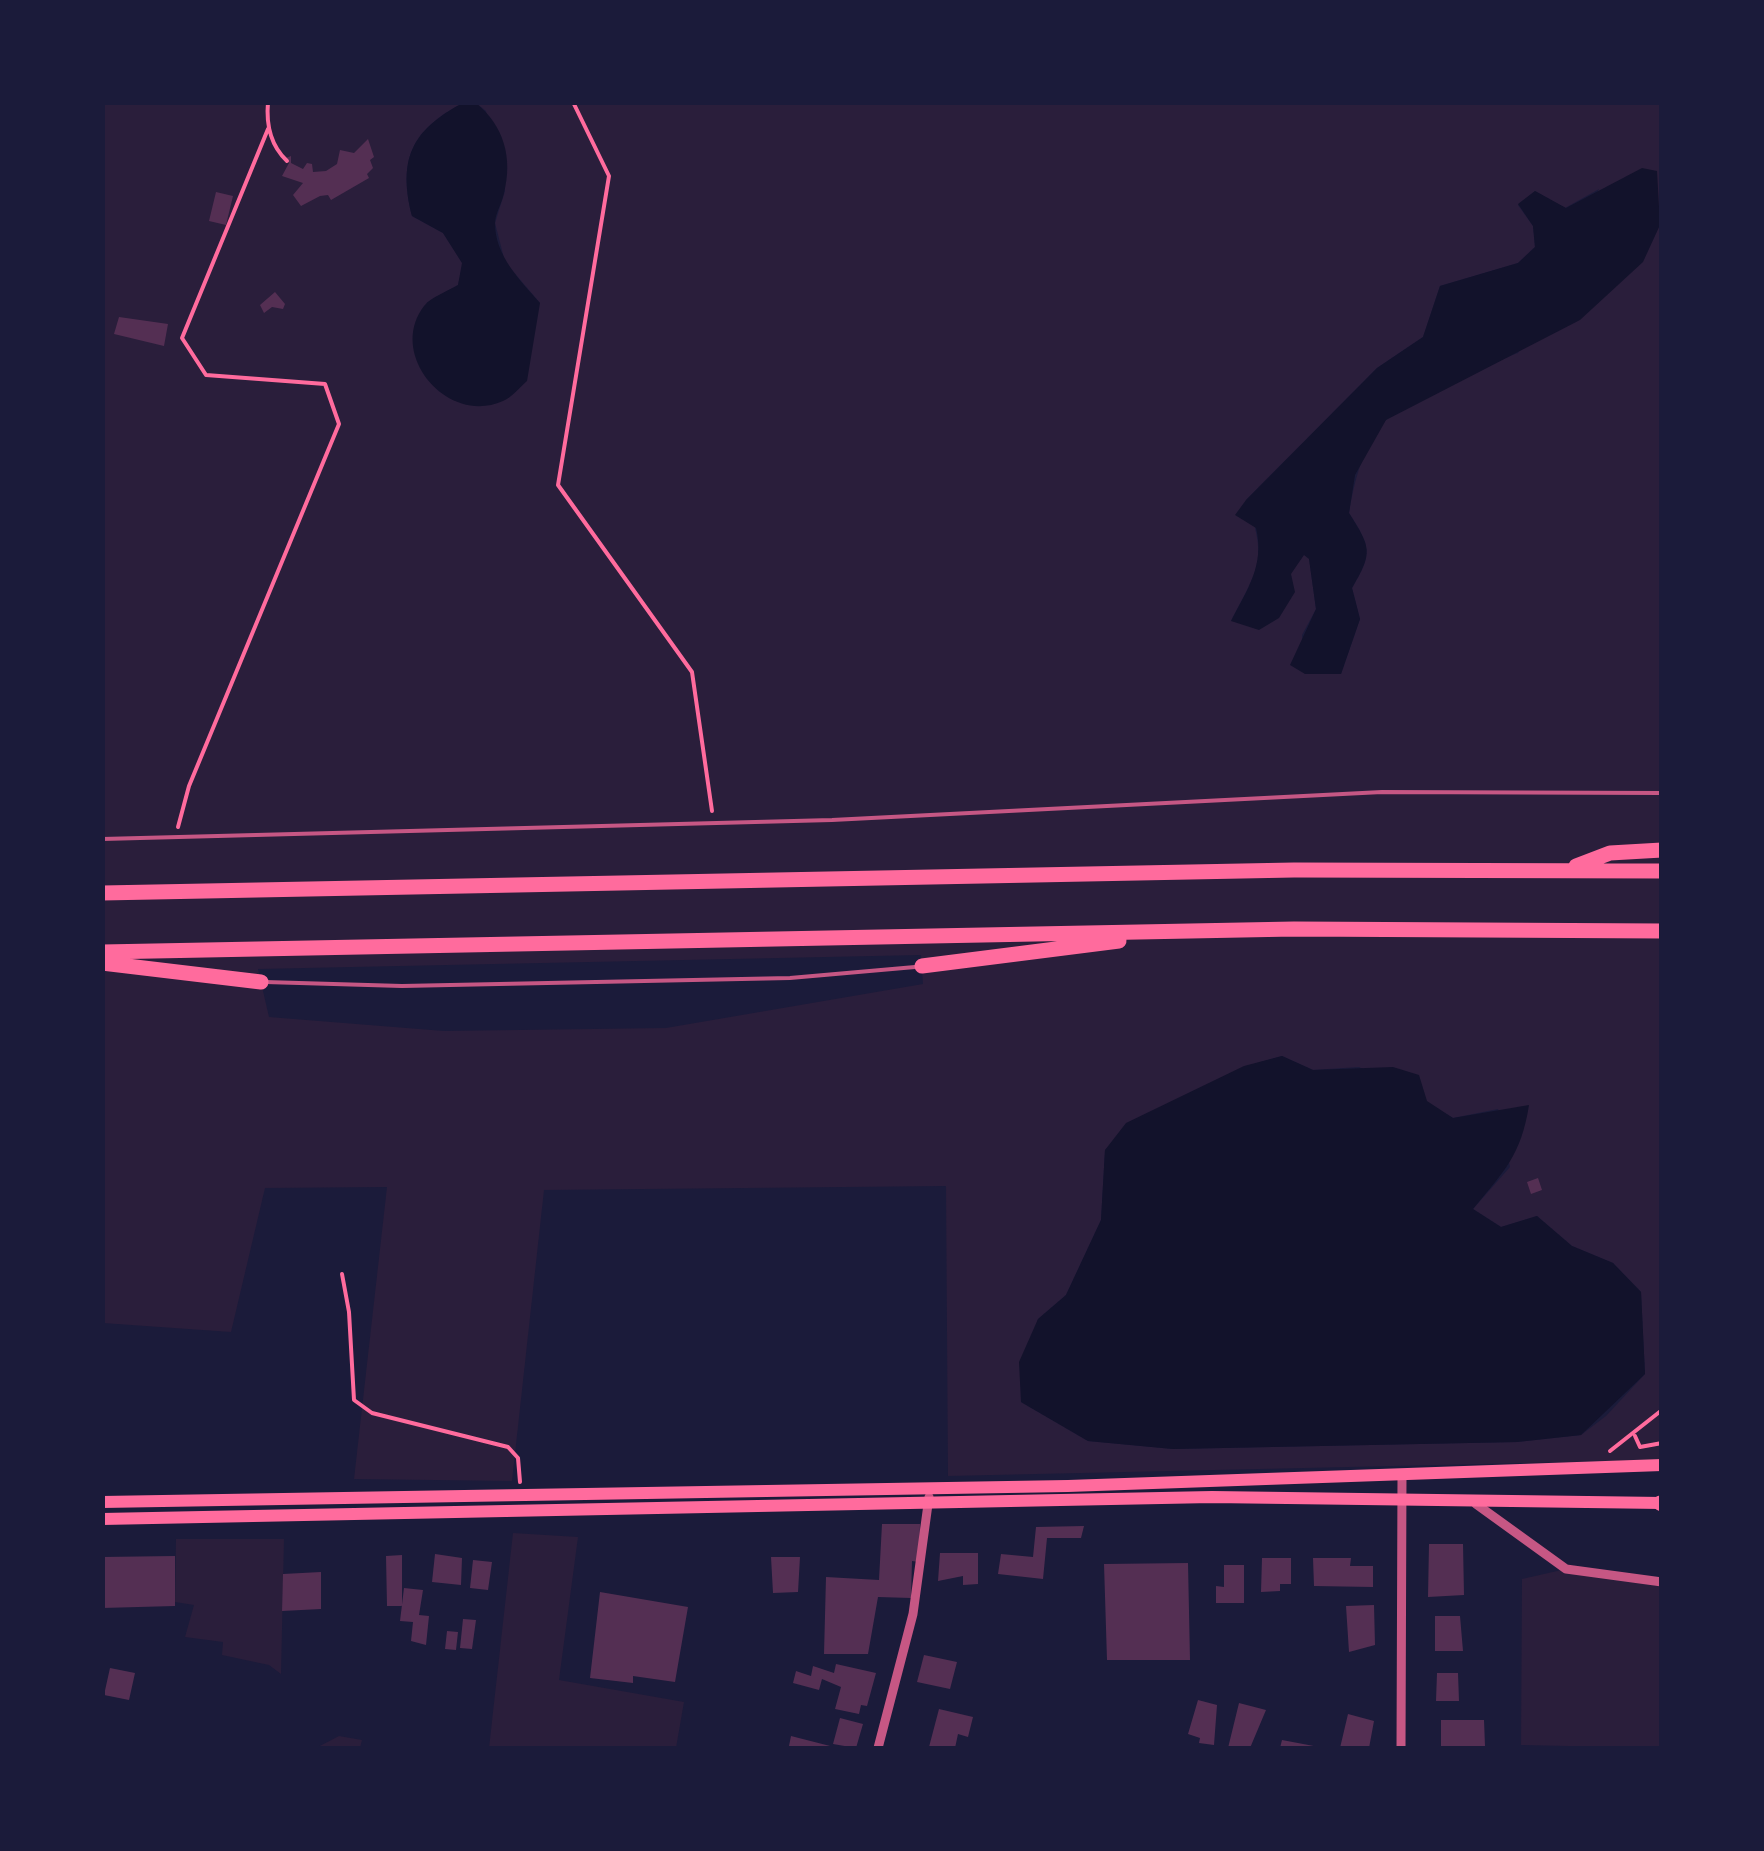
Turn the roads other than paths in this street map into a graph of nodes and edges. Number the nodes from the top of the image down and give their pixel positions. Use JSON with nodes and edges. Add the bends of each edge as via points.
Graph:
{"nodes":[{"id":1,"x":1662,"y":793,"type":"edge"},
{"id":2,"x":102,"y":839,"type":"edge"},
{"id":3,"x":1662,"y":850,"type":"edge"},
{"id":4,"x":1568,"y":870,"type":"junction"},
{"id":5,"x":1662,"y":871,"type":"edge"},
{"id":6,"x":102,"y":893,"type":"edge"},
{"id":7,"x":1662,"y":931,"type":"edge"},
{"id":8,"x":1168,"y":933,"type":"junction"},
{"id":9,"x":102,"y":952,"type":"edge"},
{"id":10,"x":102,"y":963,"type":"edge"},
{"id":11,"x":922,"y":966,"type":"joint"},
{"id":12,"x":261,"y":982,"type":"joint"},
{"id":13,"x":1660,"y":1465,"type":"edge"},
{"id":14,"x":1402,"y":1475,"type":"junction"},
{"id":15,"x":929,"y":1489,"type":"junction"},
{"id":16,"x":102,"y":1502,"type":"edge"},
{"id":17,"x":1402,"y":1502,"type":"junction"},
{"id":18,"x":1476,"y":1504,"type":"junction"},
{"id":19,"x":1661,"y":1504,"type":"edge"},
{"id":20,"x":929,"y":1505,"type":"junction"},
{"id":21,"x":102,"y":1519,"type":"edge"},
{"id":22,"x":1662,"y":1582,"type":"edge"},
{"id":23,"x":878,"y":1748,"type":"edge"},
{"id":24,"x":1402,"y":1748,"type":"edge"}],
"edges":[{"from":1,"to":2,"type":"lane","via":[[1382,792],[832,820]]},
{"from":3,"to":4,"type":"highway","via":[[1610,853]]},
{"from":4,"to":5,"type":"highway"},
{"from":4,"to":6,"type":"highway"},
{"from":7,"to":8,"type":"highway"},
{"from":8,"to":9,"type":"highway"},
{"from":8,"to":11,"type":"highway"},
{"from":10,"to":12,"type":"highway"},
{"from":11,"to":12,"type":"lane","via":[[790,978],[402,986]]},
{"from":13,"to":14,"type":"main road"},
{"from":14,"to":15,"type":"main road"},
{"from":14,"to":17,"type":"street"},
{"from":15,"to":16,"type":"main road"},
{"from":15,"to":20,"type":"street"},
{"from":17,"to":18,"type":"main road"},
{"from":17,"to":20,"type":"main road","via":[[1212,1497]]},
{"from":17,"to":24,"type":"street"},
{"from":18,"to":19,"type":"main road"},
{"from":18,"to":22,"type":"street","via":[[1566,1569]]},
{"from":20,"to":21,"type":"main road"},
{"from":20,"to":23,"type":"street","via":[[913,1614]]}]}
